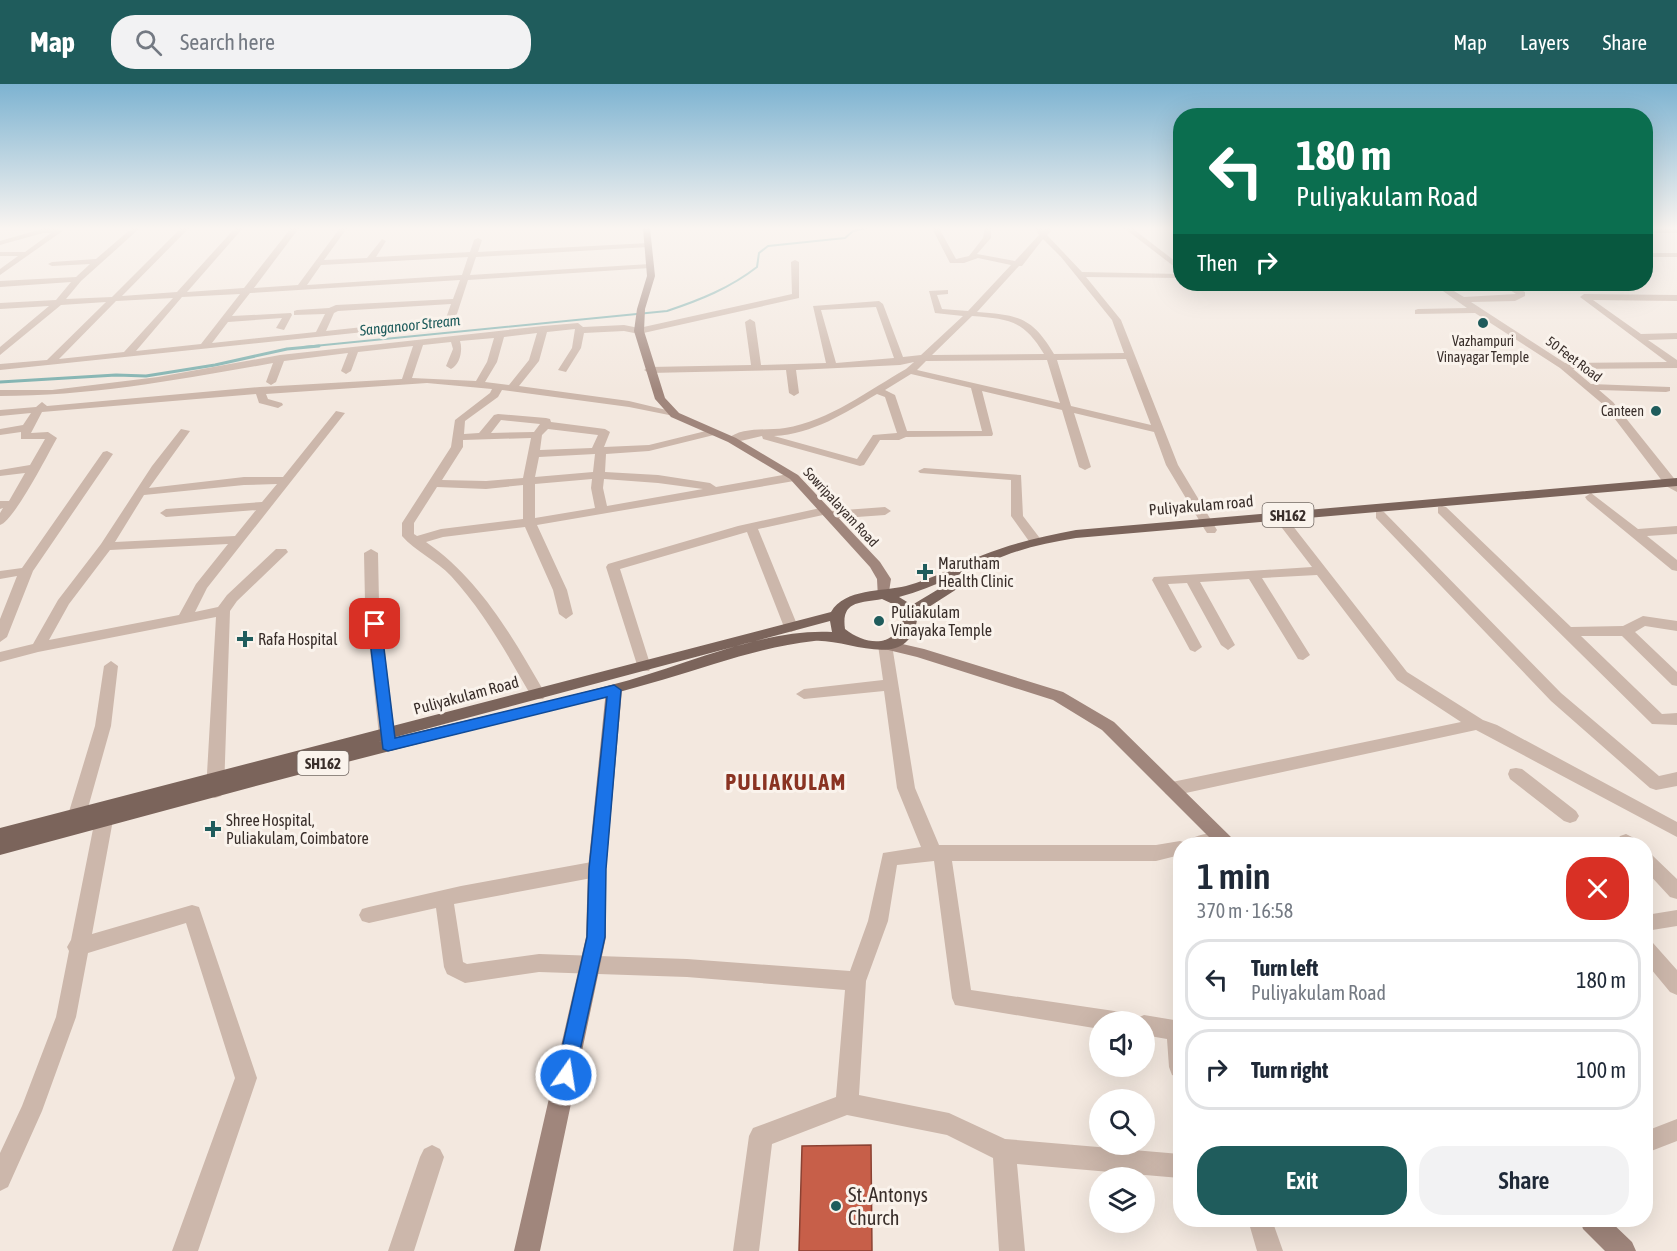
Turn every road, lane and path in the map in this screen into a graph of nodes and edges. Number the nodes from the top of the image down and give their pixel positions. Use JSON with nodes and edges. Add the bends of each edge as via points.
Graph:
{"nodes":[{"id":1,"x":24,"y":282,"type":"edge"},
{"id":2,"x":75,"y":282,"type":"edge"},
{"id":3,"x":130,"y":282,"type":"edge"},
{"id":4,"x":190,"y":282,"type":"edge"},
{"id":5,"x":254,"y":282,"type":"edge"},
{"id":6,"x":305,"y":282,"type":"edge"},
{"id":7,"x":451,"y":282,"type":"edge"},
{"id":8,"x":465,"y":282,"type":"edge"},
{"id":9,"x":649,"y":282,"type":"edge"},
{"id":10,"x":796,"y":282,"type":"edge"},
{"id":11,"x":1000,"y":282,"type":"edge"},
{"id":12,"x":1086,"y":282,"type":"edge"},
{"id":13,"x":0,"y":284,"type":"edge"},
{"id":14,"x":300,"y":289,"type":"junction"},
{"id":15,"x":1449,"y":291,"type":"edge"},
{"id":16,"x":1517,"y":291,"type":"edge"},
{"id":17,"x":418,"y":292,"type":"junction"},
{"id":18,"x":945,"y":292,"type":"dead end"},
{"id":19,"x":246,"y":293,"type":"junction"},
{"id":20,"x":177,"y":297,"type":"junction"},
{"id":21,"x":1677,"y":298,"type":"edge"},
{"id":22,"x":112,"y":300,"type":"junction"},
{"id":23,"x":1464,"y":300,"type":"junction"},
{"id":24,"x":458,"y":301,"type":"junction"},
{"id":25,"x":59,"y":302,"type":"junction"},
{"id":26,"x":0,"y":306,"type":"edge"},
{"id":27,"x":1479,"y":310,"type":"junction"},
{"id":28,"x":331,"y":311,"type":"junction"},
{"id":29,"x":972,"y":312,"type":"junction"},
{"id":30,"x":1418,"y":312,"type":"dead end"},
{"id":31,"x":297,"y":313,"type":"dead end"},
{"id":32,"x":225,"y":319,"type":"junction"},
{"id":33,"x":640,"y":320,"type":"junction"},
{"id":34,"x":750,"y":322,"type":"dead end"},
{"id":35,"x":281,"y":328,"type":"dead end"},
{"id":36,"x":543,"y":328,"type":"junction"},
{"id":37,"x":580,"y":330,"type":"junction"},
{"id":38,"x":320,"y":333,"type":"junction"},
{"id":39,"x":500,"y":334,"type":"junction"},
{"id":40,"x":1677,"y":336,"type":"edge"},
{"id":41,"x":1638,"y":337,"type":"junction"},
{"id":42,"x":455,"y":339,"type":"junction"},
{"id":43,"x":419,"y":344,"type":"junction"},
{"id":44,"x":204,"y":347,"type":"junction"},
{"id":45,"x":354,"y":350,"type":"junction"},
{"id":46,"x":0,"y":352,"type":"edge"},
{"id":47,"x":127,"y":355,"type":"junction"},
{"id":48,"x":1131,"y":356,"type":"junction"},
{"id":49,"x":1051,"y":357,"type":"junction"},
{"id":50,"x":280,"y":358,"type":"junction"},
{"id":51,"x":924,"y":358,"type":"junction"},
{"id":52,"x":900,"y":362,"type":"junction"},
{"id":53,"x":50,"y":363,"type":"junction"},
{"id":54,"x":1677,"y":365,"type":"edge"},
{"id":55,"x":451,"y":366,"type":"dead end"},
{"id":56,"x":756,"y":366,"type":"junction"},
{"id":57,"x":790,"y":366,"type":"junction"},
{"id":58,"x":832,"y":366,"type":"junction"},
{"id":59,"x":1563,"y":366,"type":"junction"},
{"id":60,"x":0,"y":367,"type":"edge"},
{"id":61,"x":346,"y":370,"type":"dead end"},
{"id":62,"x":563,"y":370,"type":"dead end"},
{"id":63,"x":650,"y":370,"type":"junction"},
{"id":64,"x":910,"y":371,"type":"junction"},
{"id":65,"x":406,"y":381,"type":"junction"},
{"id":66,"x":271,"y":382,"type":"dead end"},
{"id":67,"x":479,"y":384,"type":"junction"},
{"id":68,"x":498,"y":387,"type":"junction"},
{"id":69,"x":1589,"y":387,"type":"junction"},
{"id":70,"x":511,"y":389,"type":"junction"},
{"id":71,"x":976,"y":389,"type":"junction"},
{"id":72,"x":1666,"y":389,"type":"dead end"},
{"id":73,"x":260,"y":390,"type":"junction"},
{"id":74,"x":876,"y":390,"type":"junction"},
{"id":75,"x":0,"y":393,"type":"edge"},
{"id":76,"x":52,"y":393,"type":"junction"},
{"id":77,"x":794,"y":393,"type":"dead end"},
{"id":78,"x":278,"y":405,"type":"dead end"},
{"id":79,"x":1065,"y":408,"type":"junction"},
{"id":80,"x":39,"y":410,"type":"junction"},
{"id":81,"x":0,"y":413,"type":"edge"},
{"id":82,"x":340,"y":414,"type":"dead end"},
{"id":83,"x":675,"y":416,"type":"junction"},
{"id":84,"x":545,"y":425,"type":"junction"},
{"id":85,"x":27,"y":428,"type":"junction"},
{"id":86,"x":1160,"y":430,"type":"junction"},
{"id":87,"x":185,"y":431,"type":"dead end"},
{"id":88,"x":0,"y":432,"type":"edge"},
{"id":89,"x":714,"y":432,"type":"junction"},
{"id":90,"x":752,"y":433,"type":"junction"},
{"id":91,"x":903,"y":434,"type":"junction"},
{"id":92,"x":537,"y":435,"type":"junction"},
{"id":93,"x":483,"y":436,"type":"junction"},
{"id":94,"x":459,"y":437,"type":"junction"},
{"id":95,"x":732,"y":440,"type":"junction"},
{"id":96,"x":599,"y":451,"type":"junction"},
{"id":97,"x":107,"y":454,"type":"dead end"},
{"id":98,"x":534,"y":454,"type":"junction"},
{"id":99,"x":1085,"y":467,"type":"dead end"},
{"id":100,"x":33,"y":468,"type":"junction"},
{"id":101,"x":924,"y":471,"type":"dead end"},
{"id":102,"x":0,"y":473,"type":"edge"},
{"id":103,"x":597,"y":475,"type":"junction"},
{"id":104,"x":794,"y":477,"type":"junction"},
{"id":105,"x":529,"y":479,"type":"junction"},
{"id":106,"x":285,"y":480,"type":"junction"},
{"id":107,"x":433,"y":483,"type":"junction"},
{"id":108,"x":1675,"y":486,"type":"edge"},
{"id":109,"x":722,"y":488,"type":"junction"},
{"id":110,"x":143,"y":492,"type":"junction"},
{"id":111,"x":1591,"y":497,"type":"junction"},
{"id":112,"x":6,"y":505,"type":"edge"},
{"id":113,"x":264,"y":506,"type":"junction"},
{"id":114,"x":602,"y":510,"type":"junction"},
{"id":115,"x":1442,"y":510,"type":"junction"},
{"id":116,"x":885,"y":511,"type":"dead end"},
{"id":117,"x":166,"y":513,"type":"dead end"},
{"id":118,"x":827,"y":513,"type":"junction"},
{"id":119,"x":1380,"y":515,"type":"junction"},
{"id":120,"x":0,"y":521,"type":"edge"},
{"id":121,"x":529,"y":522,"type":"junction"},
{"id":122,"x":1285,"y":524,"type":"junction"},
{"id":123,"x":1208,"y":526,"type":"junction"},
{"id":124,"x":751,"y":527,"type":"junction"},
{"id":125,"x":1677,"y":530,"type":"edge"},
{"id":126,"x":1635,"y":533,"type":"junction"},
{"id":127,"x":239,"y":540,"type":"junction"},
{"id":128,"x":416,"y":541,"type":"junction"},
{"id":129,"x":1036,"y":541,"type":"junction"},
{"id":130,"x":106,"y":546,"type":"junction"},
{"id":131,"x":281,"y":552,"type":"dead end"},
{"id":132,"x":371,"y":554,"type":"dead end"},
{"id":133,"x":1671,"y":556,"type":"edge"},
{"id":134,"x":1677,"y":567,"type":"edge"},
{"id":135,"x":26,"y":571,"type":"junction"},
{"id":136,"x":1321,"y":571,"type":"junction"},
{"id":137,"x":0,"y":575,"type":"edge"},
{"id":138,"x":1253,"y":575,"type":"junction"},
{"id":139,"x":1191,"y":578,"type":"junction"},
{"id":140,"x":883,"y":595,"type":"junction"},
{"id":141,"x":223,"y":611,"type":"junction"},
{"id":142,"x":911,"y":612,"type":"junction"},
{"id":143,"x":566,"y":614,"type":"dead end"},
{"id":144,"x":836,"y":615,"type":"junction"},
{"id":145,"x":185,"y":617,"type":"junction"},
{"id":146,"x":1677,"y":626,"type":"edge"},
{"id":147,"x":791,"y":627,"type":"junction"},
{"id":148,"x":1626,"y":631,"type":"junction"},
{"id":149,"x":1568,"y":632,"type":"junction"},
{"id":150,"x":0,"y":637,"type":"edge"},
{"id":151,"x":844,"y":638,"type":"junction"},
{"id":152,"x":885,"y":645,"type":"junction"},
{"id":153,"x":1228,"y":645,"type":"dead end"},
{"id":154,"x":38,"y":647,"type":"junction"},
{"id":155,"x":1195,"y":647,"type":"dead end"},
{"id":156,"x":1303,"y":655,"type":"dead end"},
{"id":157,"x":0,"y":657,"type":"edge"},
{"id":158,"x":111,"y":666,"type":"dead end"},
{"id":159,"x":645,"y":674,"type":"junction"},
{"id":160,"x":1677,"y":681,"type":"edge"},
{"id":161,"x":889,"y":685,"type":"junction"},
{"id":162,"x":614,"y":690,"type":"junction"},
{"id":163,"x":804,"y":694,"type":"dead end"},
{"id":164,"x":538,"y":695,"type":"junction"},
{"id":165,"x":1677,"y":718,"type":"edge"},
{"id":166,"x":1477,"y":724,"type":"junction"},
{"id":167,"x":387,"y":740,"type":"junction"},
{"id":168,"x":1516,"y":774,"type":"dead end"},
{"id":169,"x":1677,"y":778,"type":"edge"},
{"id":170,"x":215,"y":784,"type":"junction"},
{"id":171,"x":1172,"y":789,"type":"junction"},
{"id":172,"x":105,"y":814,"type":"junction"},
{"id":173,"x":77,"y":815,"type":"junction"},
{"id":174,"x":1570,"y":816,"type":"dead end"},
{"id":175,"x":1677,"y":830,"type":"edge"},
{"id":176,"x":0,"y":835,"type":"edge"},
{"id":177,"x":1219,"y":837,"type":"edge"},
{"id":178,"x":0,"y":848,"type":"edge"},
{"id":179,"x":1173,"y":849,"type":"edge"},
{"id":180,"x":938,"y":853,"type":"junction"},
{"id":181,"x":1653,"y":867,"type":"edge"},
{"id":182,"x":597,"y":869,"type":"junction"},
{"id":183,"x":1677,"y":891,"type":"edge"},
{"id":184,"x":444,"y":898,"type":"junction"},
{"id":185,"x":369,"y":915,"type":"dead end"},
{"id":186,"x":1677,"y":918,"type":"edge"},
{"id":187,"x":1653,"y":922,"type":"edge"},
{"id":188,"x":77,"y":947,"type":"junction"},
{"id":189,"x":1653,"y":957,"type":"edge"},
{"id":190,"x":591,"y":964,"type":"junction"},
{"id":191,"x":856,"y":981,"type":"junction"},
{"id":192,"x":1677,"y":985,"type":"edge"},
{"id":193,"x":1089,"y":1017,"type":"edge"},
{"id":194,"x":1155,"y":1025,"type":"edge"},
{"id":195,"x":1173,"y":1025,"type":"edge"},
{"id":196,"x":847,"y":1104,"type":"junction"},
{"id":197,"x":1677,"y":1130,"type":"edge"},
{"id":198,"x":1653,"y":1139,"type":"edge"},
{"id":199,"x":1004,"y":1151,"type":"junction"},
{"id":200,"x":432,"y":1157,"type":"dead end"},
{"id":201,"x":1173,"y":1165,"type":"edge"},
{"id":202,"x":0,"y":1179,"type":"edge"},
{"id":203,"x":1262,"y":1227,"type":"edge"},
{"id":204,"x":1599,"y":1227,"type":"edge"},
{"id":205,"x":185,"y":1251,"type":"edge"},
{"id":206,"x":401,"y":1251,"type":"edge"},
{"id":207,"x":527,"y":1251,"type":"edge"},
{"id":208,"x":746,"y":1251,"type":"edge"},
{"id":209,"x":1012,"y":1251,"type":"edge"},
{"id":210,"x":1270,"y":1251,"type":"edge"},
{"id":211,"x":1623,"y":1251,"type":"edge"}],
"edges":[{"from":1,"to":13,"type":"street"},
{"from":2,"to":25,"type":"street"},
{"from":3,"to":22,"type":"street"},
{"from":4,"to":20,"type":"street"},
{"from":5,"to":19,"type":"street"},
{"from":6,"to":14,"type":"street"},
{"from":7,"to":17,"type":"street"},
{"from":8,"to":24,"type":"street"},
{"from":9,"to":33,"type":"street"},
{"from":10,"to":33,"type":"street","via":[[796,296]]},
{"from":11,"to":29,"type":"street"},
{"from":12,"to":48,"type":"street","via":[[1116,321]]},
{"from":14,"to":17,"type":"street"},
{"from":14,"to":19,"type":"street"},
{"from":15,"to":23,"type":"street","name":"50 Feet Road"},
{"from":16,"to":23,"type":"street","via":[[1522,294],[1515,298]]},
{"from":17,"to":24,"type":"street"},
{"from":17,"to":28,"type":"street"},
{"from":18,"to":29,"type":"street","via":[[932,293],[938,311]]},
{"from":19,"to":20,"type":"street"},
{"from":19,"to":32,"type":"street"},
{"from":20,"to":22,"type":"street"},
{"from":20,"to":47,"type":"street"},
{"from":21,"to":41,"type":"street","via":[[1584,297]]},
{"from":22,"to":25,"type":"street"},
{"from":22,"to":53,"type":"street"},
{"from":23,"to":27,"type":"street","name":"50 Feet Road"},
{"from":24,"to":38,"type":"street","via":[[450,320]]},
{"from":25,"to":26,"type":"street"},
{"from":25,"to":46,"type":"street"},
{"from":27,"to":30,"type":"street"},
{"from":27,"to":59,"type":"street","name":"50 Feet Road"},
{"from":28,"to":31,"type":"street"},
{"from":28,"to":38,"type":"street"},
{"from":29,"to":49,"type":"street","via":[[1012,317],[1027,325]]},
{"from":29,"to":51,"type":"street"},
{"from":32,"to":35,"type":"street","via":[[288,315]]},
{"from":32,"to":44,"type":"street"},
{"from":33,"to":37,"type":"street","via":[[624,328]]},
{"from":33,"to":63,"type":"street"},
{"from":34,"to":56,"type":"street"},
{"from":36,"to":37,"type":"street","via":[[578,326]]},
{"from":36,"to":39,"type":"street"},
{"from":36,"to":70,"type":"street","via":[[534,361]]},
{"from":37,"to":62,"type":"street","via":[[573,356]]},
{"from":38,"to":44,"type":"street"},
{"from":39,"to":42,"type":"street"},
{"from":39,"to":67,"type":"street","via":[[492,362]]},
{"from":40,"to":41,"type":"street"},
{"from":41,"to":54,"type":"street"},
{"from":42,"to":43,"type":"street"},
{"from":42,"to":55,"type":"street","via":[[458,349]]},
{"from":43,"to":45,"type":"street"},
{"from":43,"to":65,"type":"street"},
{"from":44,"to":47,"type":"street"},
{"from":45,"to":50,"type":"street"},
{"from":45,"to":61,"type":"street"},
{"from":47,"to":53,"type":"street"},
{"from":48,"to":49,"type":"street"},
{"from":48,"to":86,"type":"street"},
{"from":49,"to":51,"type":"street"},
{"from":49,"to":79,"type":"street"},
{"from":50,"to":66,"type":"street"},
{"from":50,"to":76,"type":"street","via":[[158,380]]},
{"from":51,"to":52,"type":"street"},
{"from":51,"to":64,"type":"street"},
{"from":52,"to":58,"type":"street"},
{"from":52,"to":58,"type":"street","via":[[879,304],[816,308]]},
{"from":53,"to":60,"type":"street"},
{"from":54,"to":59,"type":"street"},
{"from":56,"to":57,"type":"street"},
{"from":56,"to":63,"type":"street"},
{"from":57,"to":58,"type":"street"},
{"from":57,"to":77,"type":"street"},
{"from":59,"to":69,"type":"street","name":"50 Feet Road"},
{"from":63,"to":83,"type":"street","via":[[660,399]]},
{"from":64,"to":71,"type":"street"},
{"from":64,"to":74,"type":"street"},
{"from":65,"to":67,"type":"street"},
{"from":65,"to":73,"type":"street"},
{"from":67,"to":68,"type":"street"},
{"from":68,"to":70,"type":"street"},
{"from":68,"to":94,"type":"street","via":[[494,395],[460,420]]},
{"from":69,"to":72,"type":"street"},
{"from":69,"to":108,"type":"street","name":"50 Feet Road","via":[[1609,404]]},
{"from":70,"to":83,"type":"street","via":[[629,404]]},
{"from":71,"to":79,"type":"street"},
{"from":71,"to":91,"type":"street","via":[[988,434]]},
{"from":73,"to":78,"type":"street","via":[[263,400]]},
{"from":73,"to":80,"type":"street"},
{"from":74,"to":90,"type":"street","via":[[806,427]]},
{"from":74,"to":91,"type":"street","via":[[890,395]]},
{"from":75,"to":76,"type":"street"},
{"from":76,"to":80,"type":"street"},
{"from":79,"to":86,"type":"street"},
{"from":79,"to":99,"type":"street"},
{"from":80,"to":81,"type":"street"},
{"from":80,"to":85,"type":"street"},
{"from":82,"to":106,"type":"street"},
{"from":83,"to":89,"type":"street","name":"Sowripalayam Road"},
{"from":84,"to":92,"type":"street"},
{"from":84,"to":93,"type":"street","via":[[546,421],[498,417]]},
{"from":84,"to":96,"type":"street","via":[[604,432]]},
{"from":85,"to":88,"type":"street"},
{"from":85,"to":100,"type":"street","via":[[25,437],[51,438]]},
{"from":86,"to":123,"type":"street","via":[[1172,465]]},
{"from":87,"to":110,"type":"street"},
{"from":89,"to":95,"type":"street","name":"Sowripalayam Road"},
{"from":89,"to":96,"type":"street","via":[[649,448]]},
{"from":90,"to":91,"type":"street","via":[[860,463],[877,436]]},
{"from":90,"to":95,"type":"street"},
{"from":92,"to":93,"type":"street"},
{"from":92,"to":98,"type":"street"},
{"from":93,"to":94,"type":"street"},
{"from":94,"to":107,"type":"street","via":[[454,452]]},
{"from":95,"to":104,"type":"street","name":"Sowripalayam Road"},
{"from":96,"to":98,"type":"street"},
{"from":96,"to":103,"type":"street"},
{"from":97,"to":135,"type":"street"},
{"from":98,"to":105,"type":"street"},
{"from":100,"to":102,"type":"street"},
{"from":100,"to":112,"type":"street"},
{"from":101,"to":129,"type":"street","via":[[1017,477],[1017,516]]},
{"from":103,"to":105,"type":"street"},
{"from":103,"to":109,"type":"street"},
{"from":103,"to":114,"type":"street"},
{"from":104,"to":109,"type":"street"},
{"from":104,"to":118,"type":"street","name":"Sowripalayam Road"},
{"from":105,"to":107,"type":"street","via":[[486,485]]},
{"from":105,"to":121,"type":"street"},
{"from":106,"to":110,"type":"street"},
{"from":106,"to":113,"type":"street"},
{"from":107,"to":128,"type":"street","via":[[408,523],[408,537]]},
{"from":108,"to":111,"type":"main road","name":"Puliyakulam road","number":"SH162"},
{"from":108,"to":123,"type":"main road","name":"Puliyakulam road","number":"SH162"},
{"from":109,"to":114,"type":"street"},
{"from":110,"to":130,"type":"street"},
{"from":111,"to":115,"type":"main road","name":"Puliyakulam road","number":"SH162"},
{"from":111,"to":126,"type":"street"},
{"from":112,"to":120,"type":"street"},
{"from":113,"to":117,"type":"street"},
{"from":113,"to":127,"type":"street"},
{"from":114,"to":121,"type":"street"},
{"from":115,"to":119,"type":"main road","name":"Puliyakulam road","number":"SH162"},
{"from":115,"to":149,"type":"street"},
{"from":116,"to":118,"type":"street"},
{"from":118,"to":124,"type":"street"},
{"from":118,"to":140,"type":"street","name":"Sowripalayam Road","via":[[875,565],[884,579]]},
{"from":119,"to":122,"type":"main road","name":"Puliyakulam road","number":"SH162"},
{"from":119,"to":169,"type":"street","via":[[1556,697],[1656,783]]},
{"from":121,"to":128,"type":"street","via":[[441,532]]},
{"from":121,"to":143,"type":"street","via":[[560,590]]},
{"from":122,"to":123,"type":"main road","name":"Puliyakulam road","number":"SH162"},
{"from":122,"to":136,"type":"street"},
{"from":123,"to":129,"type":"main road","name":"Puliyakulam road","number":"SH162","via":[[1076,534]]},
{"from":123,"to":142,"type":"main road","name":"Puliyakulam road","number":"SH162","via":[[1033,550],[960,581]]},
{"from":124,"to":147,"type":"street"},
{"from":124,"to":159,"type":"street","via":[[613,567]]},
{"from":125,"to":126,"type":"street"},
{"from":126,"to":133,"type":"street"},
{"from":127,"to":130,"type":"street"},
{"from":127,"to":145,"type":"street","via":[[201,587]]},
{"from":128,"to":164,"type":"street","via":[[466,584],[500,629]]},
{"from":129,"to":140,"type":"main road","name":"Puliyakulam road","number":"SH162","via":[[986,558],[922,588]]},
{"from":130,"to":154,"type":"street","via":[[63,603]]},
{"from":131,"to":141,"type":"street"},
{"from":132,"to":167,"type":"street","via":[[372,602]]},
{"from":133,"to":134,"type":"street"},
{"from":135,"to":137,"type":"street"},
{"from":135,"to":150,"type":"street"},
{"from":136,"to":138,"type":"street"},
{"from":136,"to":166,"type":"street","via":[[1402,676]]},
{"from":138,"to":139,"type":"street"},
{"from":138,"to":156,"type":"street"},
{"from":139,"to":153,"type":"street"},
{"from":139,"to":155,"type":"street","via":[[1159,580]]},
{"from":140,"to":142,"type":"main road"},
{"from":140,"to":144,"type":"main road","name":"Puliyakulam road","number":"SH162","via":[[855,599]]},
{"from":141,"to":145,"type":"street"},
{"from":141,"to":170,"type":"street"},
{"from":142,"to":152,"type":"main road","via":[[910,628],[905,635]]},
{"from":144,"to":147,"type":"main road","name":"Puliyakulam Road","number":"SH162"},
{"from":144,"to":151,"type":"main road","via":[[835,623]]},
{"from":145,"to":154,"type":"street"},
{"from":146,"to":148,"type":"street","via":[[1643,621]]},
{"from":147,"to":159,"type":"main road","name":"Puliyakulam Road","number":"SH162"},
{"from":148,"to":149,"type":"street"},
{"from":148,"to":160,"type":"street"},
{"from":149,"to":165,"type":"street","via":[[1658,720]]},
{"from":151,"to":152,"type":"main road","via":[[863,645]]},
{"from":151,"to":159,"type":"main road","via":[[816,636],[764,644]]},
{"from":152,"to":161,"type":"street"},
{"from":152,"to":171,"type":"street","via":[[1058,696],[1108,726]]},
{"from":154,"to":157,"type":"street"},
{"from":158,"to":173,"type":"street","via":[[103,726]]},
{"from":159,"to":162,"type":"main road","name":"Puliyakulam Road","number":"SH162"},
{"from":159,"to":164,"type":"main road","name":"Puliyakulam Road","number":"SH162"},
{"from":161,"to":163,"type":"street"},
{"from":161,"to":180,"type":"street","via":[[906,788]]},
{"from":162,"to":167,"type":"main road","name":"Puliyakulam Road","number":"SH162"},
{"from":162,"to":182,"type":"street"},
{"from":164,"to":167,"type":"main road","name":"Puliyakulam Road","number":"SH162"},
{"from":166,"to":171,"type":"street"},
{"from":166,"to":175,"type":"street"},
{"from":167,"to":170,"type":"main road","name":"Puliyakulam Road","number":"SH162"},
{"from":168,"to":174,"type":"street"},
{"from":170,"to":172,"type":"main road","name":"Puliyakulam Road","number":"SH162"},
{"from":171,"to":177,"type":"street"},
{"from":172,"to":173,"type":"main road","name":"Puliyakulam Road","number":"SH162"},
{"from":172,"to":178,"type":"main road","name":"Puliyakulam Road","number":"SH162"},
{"from":172,"to":188,"type":"street"},
{"from":173,"to":176,"type":"main road","name":"Puliyakulam Road","number":"SH162"},
{"from":179,"to":180,"type":"street","via":[[1156,853]]},
{"from":180,"to":191,"type":"street","via":[[889,858],[878,921]]},
{"from":180,"to":193,"type":"street","via":[[962,998]]},
{"from":181,"to":183,"type":"street"},
{"from":182,"to":184,"type":"street"},
{"from":182,"to":190,"type":"street","via":[[596,937]]},
{"from":184,"to":185,"type":"street"},
{"from":184,"to":190,"type":"street","via":[[454,967],[465,974],[540,963]]},
{"from":186,"to":187,"type":"street"},
{"from":188,"to":202,"type":"street","via":[[66,1017],[31,1111]]},
{"from":188,"to":205,"type":"street","via":[[192,913],[246,1078]]},
{"from":189,"to":192,"type":"street"},
{"from":190,"to":191,"type":"street"},
{"from":190,"to":207,"type":"street"},
{"from":191,"to":196,"type":"street"},
{"from":194,"to":195,"type":"street"},
{"from":196,"to":199,"type":"street","via":[[949,1124]]},
{"from":196,"to":208,"type":"street","via":[[761,1136]]},
{"from":197,"to":198,"type":"street"},
{"from":199,"to":201,"type":"street"},
{"from":199,"to":209,"type":"street"},
{"from":200,"to":206,"type":"street"},
{"from":203,"to":210,"type":"street"},
{"from":204,"to":211,"type":"street"}]}
